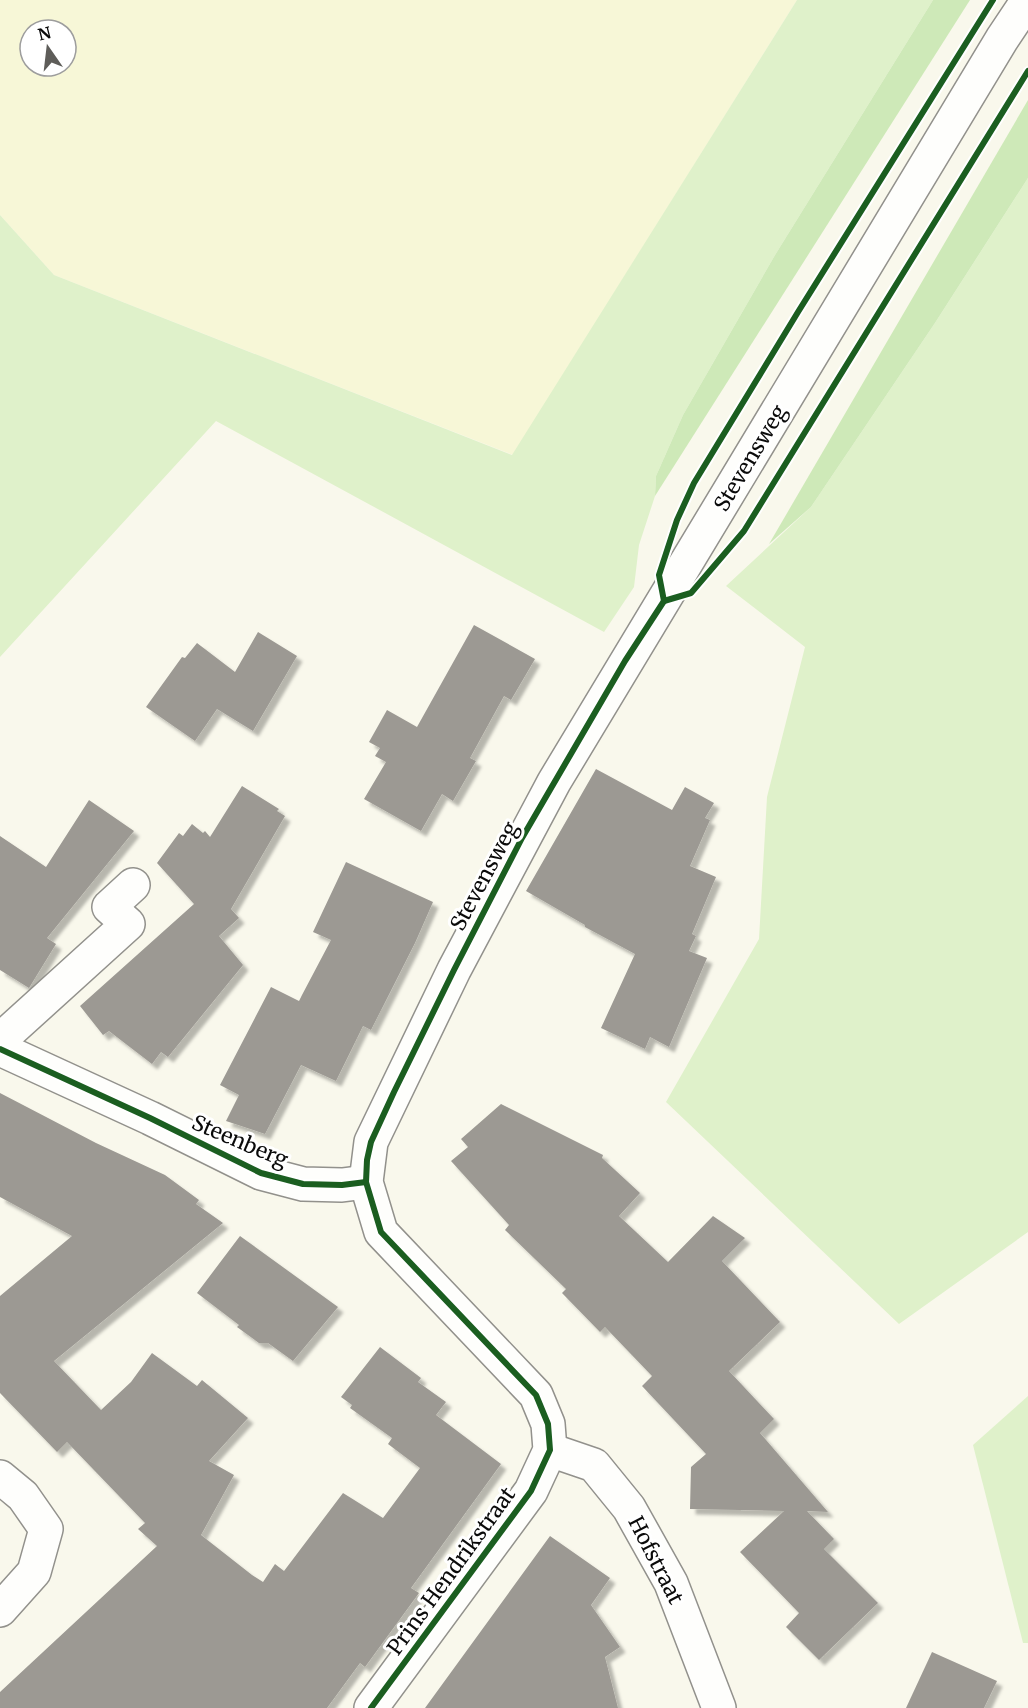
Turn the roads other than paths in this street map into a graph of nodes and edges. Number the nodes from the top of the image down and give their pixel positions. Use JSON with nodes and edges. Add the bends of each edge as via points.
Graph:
{"nodes":[{"id":1,"x":1028,"y":0,"type":"edge"},
{"id":2,"x":133,"y":885,"type":"dead end"},
{"id":3,"x":0,"y":1041,"type":"edge"},
{"id":4,"x":0,"y":1049,"type":"edge"},
{"id":5,"x":366,"y":1182,"type":"junction"},
{"id":6,"x":550,"y":1450,"type":"junction"},
{"id":7,"x":0,"y":1477,"type":"edge"},
{"id":8,"x":0,"y":1610,"type":"edge"},
{"id":9,"x":371,"y":1708,"type":"edge"},
{"id":10,"x":719,"y":1708,"type":"edge"}],
"edges":[{"from":1,"to":5,"type":"street","name":"Stevensweg","via":[[625,661],[522,838],[370,1142]]},
{"from":2,"to":3,"type":"street","via":[[109,907],[128,924]]},
{"from":4,"to":5,"type":"street","name":"Steenberg","via":[[261,1173],[303,1184]]},
{"from":5,"to":6,"type":"street","via":[[381,1232],[536,1395],[548,1425]]},
{"from":6,"to":9,"type":"street","name":"Prins Hendrikstraat","via":[[531,1491]]},
{"from":6,"to":10,"type":"street","name":"Hofstraat","via":[[594,1465],[629,1508],[671,1583]]},
{"from":7,"to":8,"type":"street","via":[[23,1496],[46,1529],[34,1572]]}]}
